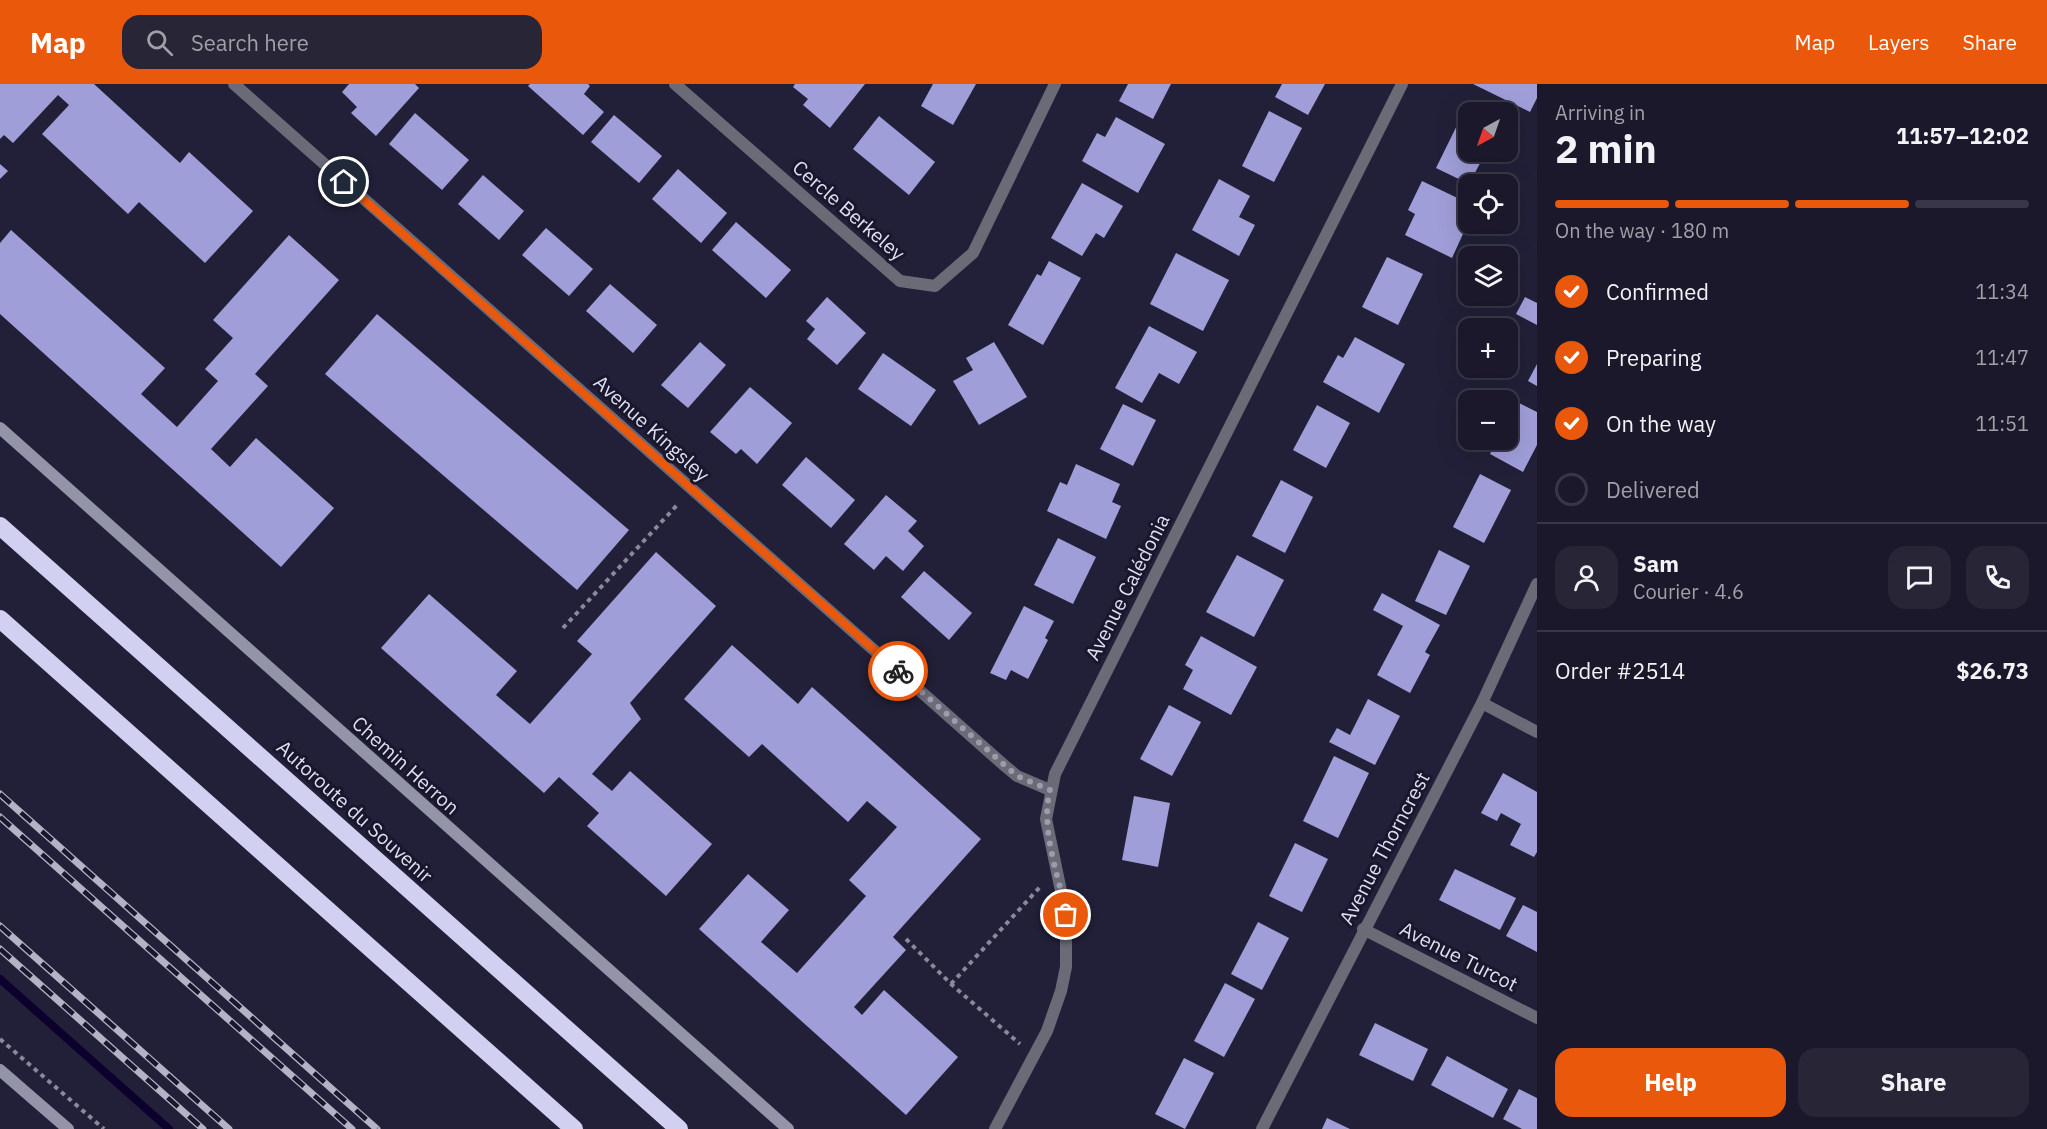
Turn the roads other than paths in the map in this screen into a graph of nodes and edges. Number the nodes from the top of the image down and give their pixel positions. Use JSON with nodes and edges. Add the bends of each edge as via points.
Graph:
{"nodes":[{"id":1,"x":234,"y":84,"type":"edge"},
{"id":2,"x":675,"y":84,"type":"edge"},
{"id":3,"x":1054,"y":84,"type":"edge"},
{"id":4,"x":1402,"y":84,"type":"edge"},
{"id":5,"x":0,"y":428,"type":"edge"},
{"id":6,"x":0,"y":526,"type":"edge"},
{"id":7,"x":1537,"y":584,"type":"edge"},
{"id":8,"x":0,"y":620,"type":"edge"},
{"id":9,"x":1482,"y":703,"type":"junction"},
{"id":10,"x":1537,"y":732,"type":"edge"},
{"id":11,"x":1050,"y":790,"type":"junction"},
{"id":12,"x":1364,"y":929,"type":"junction"},
{"id":13,"x":1537,"y":1018,"type":"edge"},
{"id":14,"x":0,"y":1070,"type":"edge"},
{"id":15,"x":68,"y":1129,"type":"edge"},
{"id":16,"x":574,"y":1129,"type":"edge"},
{"id":17,"x":679,"y":1129,"type":"edge"},
{"id":18,"x":788,"y":1129,"type":"edge"},
{"id":19,"x":995,"y":1129,"type":"edge"},
{"id":20,"x":1262,"y":1129,"type":"edge"}],
"edges":[{"from":1,"to":11,"type":"street","name":"Avenue Kingsley","via":[[1017,776]]},
{"from":2,"to":3,"type":"street","name":"Cercle Berkeley","via":[[900,281],[935,286],[973,253]]},
{"from":4,"to":11,"type":"street","name":"Avenue Calédonia"},
{"from":5,"to":18,"type":"main road","name":"Chemin Herron"},
{"from":6,"to":17,"type":"highway","name":"Autoroute du Souvenir"},
{"from":7,"to":9,"type":"street","name":"Avenue Thorncrest"},
{"from":8,"to":16,"type":"highway"},
{"from":9,"to":10,"type":"street"},
{"from":9,"to":12,"type":"street","name":"Avenue Thorncrest"},
{"from":11,"to":19,"type":"street","name":"Avenue Calédonia","via":[[1046,819],[1066,915],[1066,967],[1054,1013]]},
{"from":12,"to":13,"type":"street","name":"Avenue Turcot"},
{"from":12,"to":20,"type":"street","name":"Avenue Thorncrest"},
{"from":14,"to":15,"type":"main road"}]}
